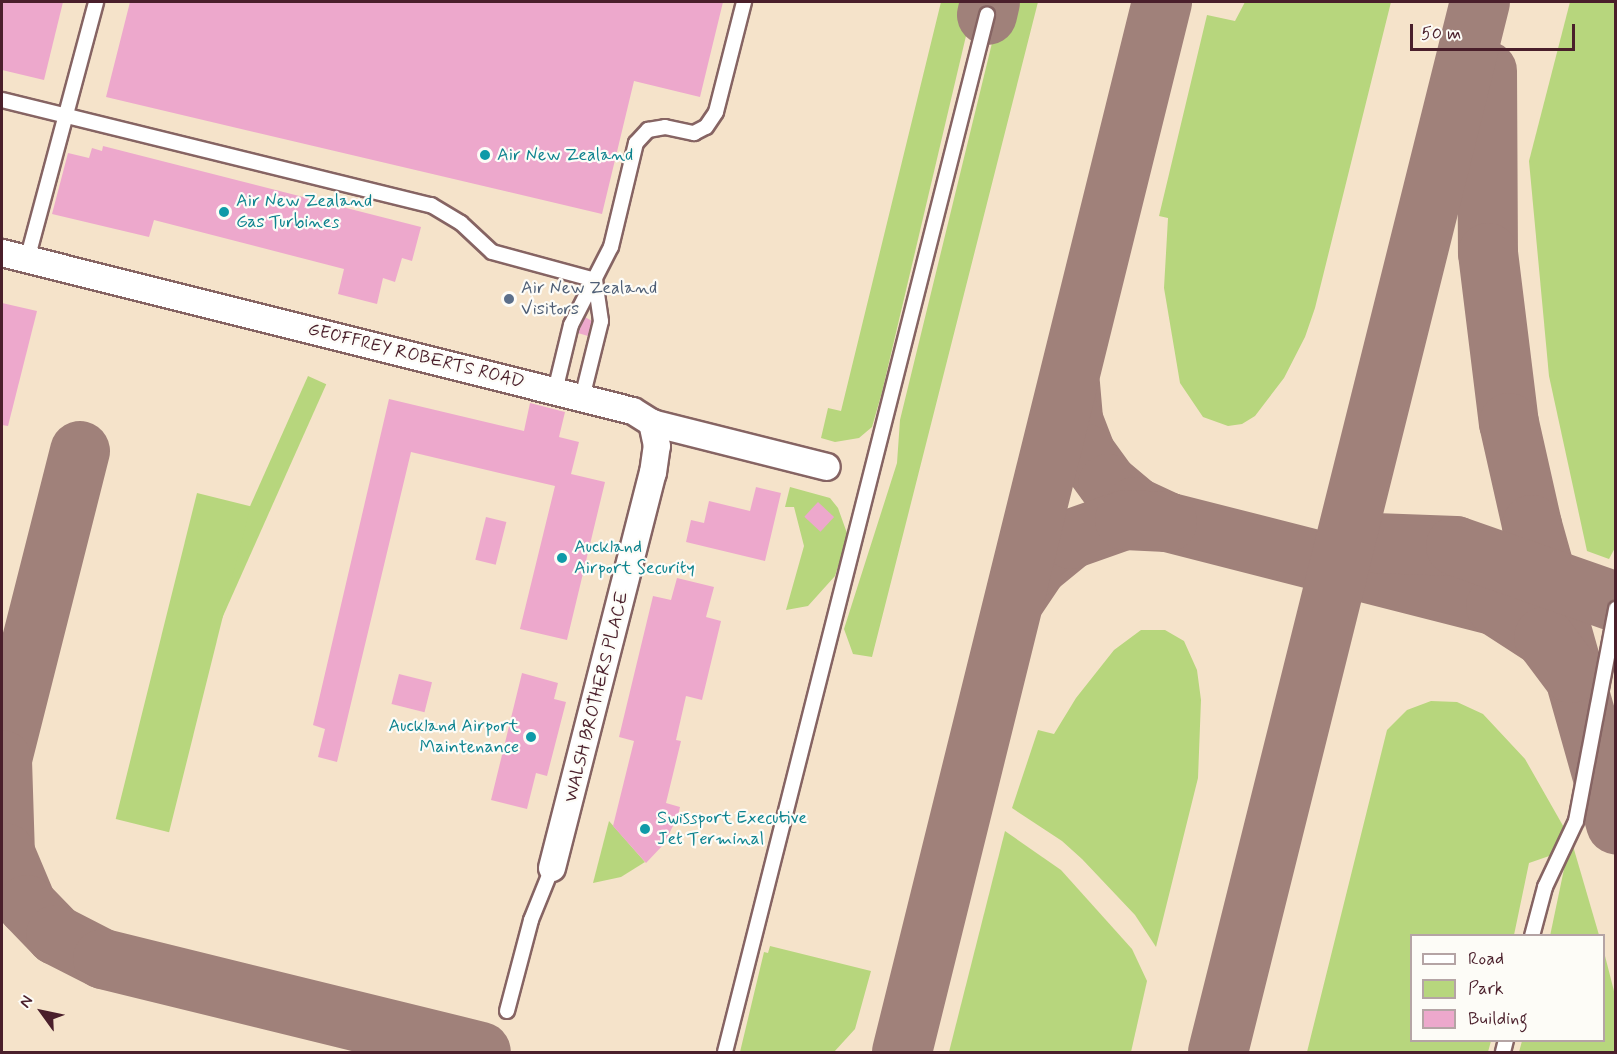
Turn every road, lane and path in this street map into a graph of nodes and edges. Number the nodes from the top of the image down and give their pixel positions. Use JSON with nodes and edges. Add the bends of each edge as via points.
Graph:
{"nodes":[{"id":1,"x":96,"y":2,"type":"edge"},
{"id":2,"x":744,"y":2,"type":"edge"},
{"id":3,"x":987,"y":15,"type":"dead end"},
{"id":4,"x":2,"y":100,"type":"edge"},
{"id":5,"x":65,"y":116,"type":"junction"},
{"id":6,"x":2,"y":253,"type":"edge"},
{"id":7,"x":27,"y":260,"type":"junction"},
{"id":8,"x":596,"y":280,"type":"junction"},
{"id":9,"x":555,"y":391,"type":"junction"},
{"id":10,"x":582,"y":398,"type":"junction"},
{"id":11,"x":652,"y":423,"type":"junction"},
{"id":12,"x":827,"y":467,"type":"dead end"},
{"id":13,"x":1616,"y":609,"type":"edge"},
{"id":14,"x":552,"y":868,"type":"joint"},
{"id":15,"x":1533,"y":934,"type":"edge"},
{"id":16,"x":507,"y":1011,"type":"dead end"},
{"id":17,"x":725,"y":1053,"type":"edge"}],
"edges":[{"from":1,"to":5,"type":"lane"},
{"from":2,"to":8,"type":"lane","via":[[716,112],[706,127],[694,133],[665,127],[648,130],[636,143],[611,248]]},
{"from":3,"to":17,"type":"lane"},
{"from":4,"to":5,"type":"lane"},
{"from":5,"to":7,"type":"lane"},
{"from":5,"to":8,"type":"lane","via":[[431,205],[447,212],[492,252]]},
{"from":6,"to":7,"type":"street","name":"GEOFFREY ROBERTS ROAD"},
{"from":7,"to":9,"type":"street","name":"GEOFFREY ROBERTS ROAD"},
{"from":8,"to":9,"type":"lane","via":[[571,325]]},
{"from":8,"to":10,"type":"lane","via":[[601,321]]},
{"from":9,"to":10,"type":"street","name":"GEOFFREY ROBERTS ROAD"},
{"from":10,"to":11,"type":"street","name":"GEOFFREY ROBERTS ROAD","via":[[633,411]]},
{"from":11,"to":12,"type":"street","name":"GEOFFREY ROBERTS ROAD"},
{"from":11,"to":14,"type":"street","name":"WALSH BROTHERS PLACE","via":[[657,446],[653,472]]},
{"from":13,"to":15,"type":"lane","via":[[1576,821],[1545,887]]},
{"from":14,"to":16,"type":"lane","name":"WALSH BROTHERS PLACE","via":[[528,931]]}]}
